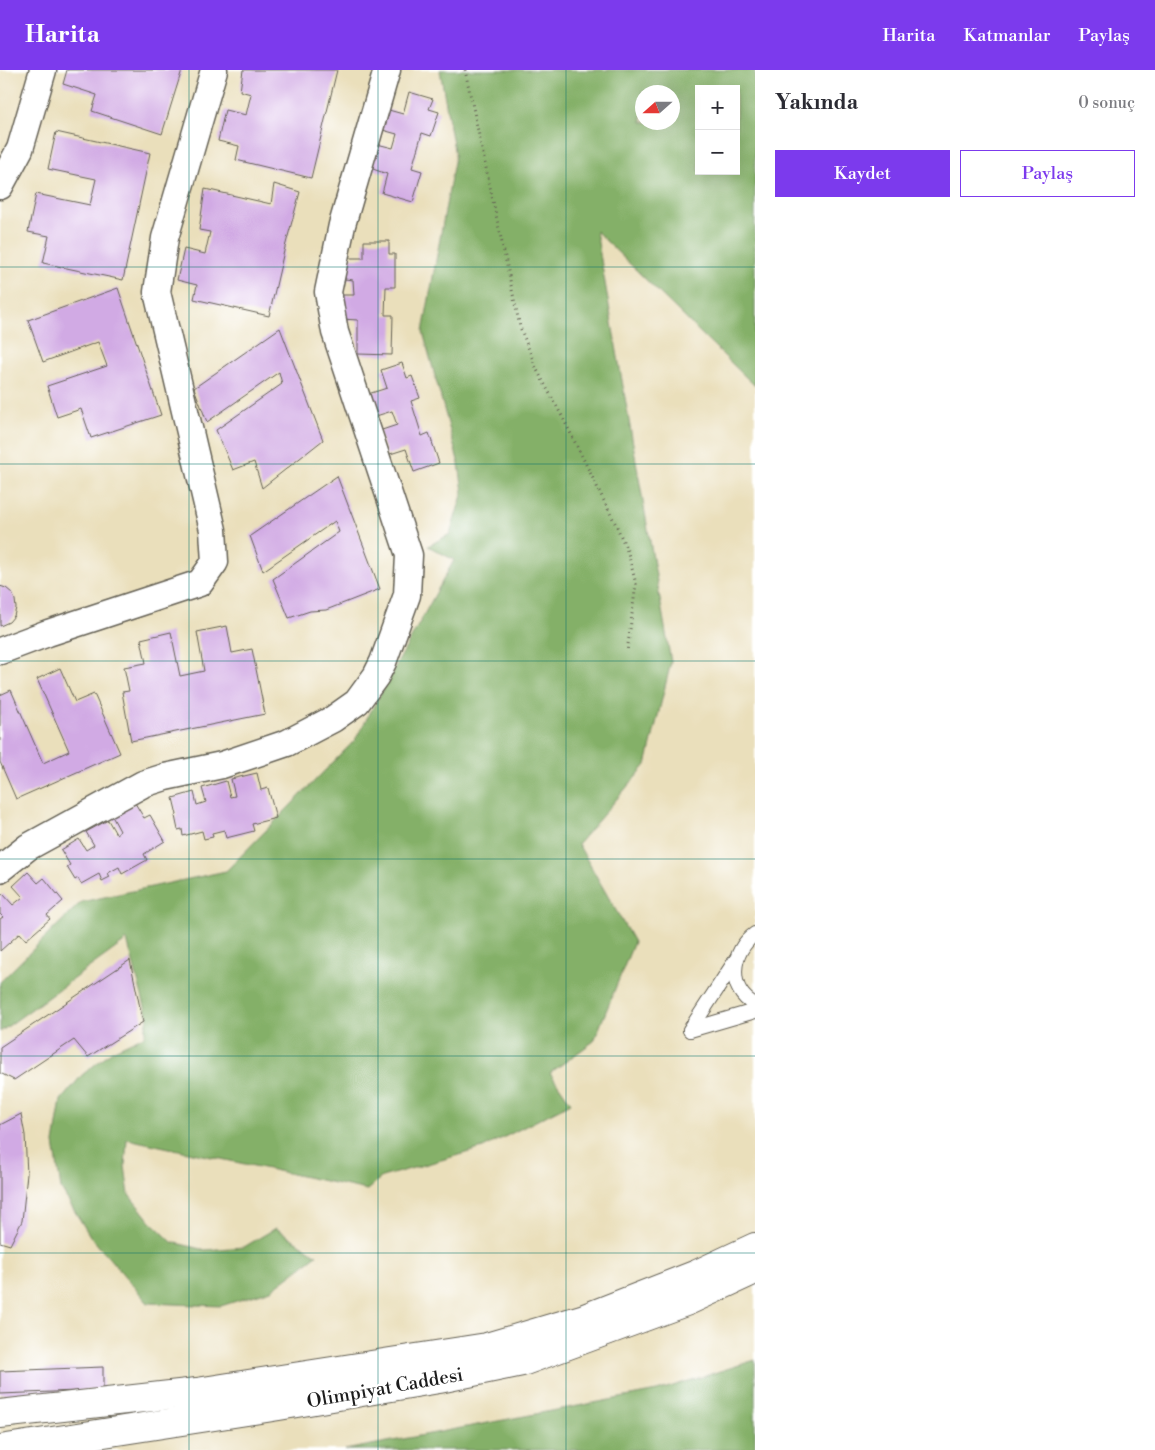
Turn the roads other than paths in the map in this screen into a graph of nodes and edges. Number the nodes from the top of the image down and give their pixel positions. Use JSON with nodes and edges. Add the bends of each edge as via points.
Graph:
{"nodes":[{"id":1,"x":43,"y":70,"type":"edge"},
{"id":2,"x":214,"y":70,"type":"edge"},
{"id":3,"x":387,"y":70,"type":"edge"},
{"id":4,"x":0,"y":186,"type":"edge"},
{"id":5,"x":0,"y":651,"type":"edge"},
{"id":6,"x":0,"y":869,"type":"edge"},
{"id":7,"x":755,"y":934,"type":"edge"},
{"id":8,"x":736,"y":960,"type":"junction"},
{"id":9,"x":755,"y":1005,"type":"edge"},
{"id":10,"x":755,"y":1011,"type":"edge"},
{"id":11,"x":755,"y":1247,"type":"edge"},
{"id":12,"x":755,"y":1270,"type":"edge"},
{"id":13,"x":0,"y":1414,"type":"edge"},
{"id":14,"x":0,"y":1449,"type":"edge"}],
"edges":[{"from":1,"to":4,"type":"street","via":[[20,149]]},
{"from":2,"to":5,"type":"street","via":[[165,238],[157,292],[213,530],[215,562],[200,583]]},
{"from":3,"to":6,"type":"street","via":[[342,225],[328,292],[335,332],[409,555],[407,595],[383,662],[357,702],[333,720],[287,743],[222,765],[143,784],[28,847]]},
{"from":7,"to":8,"type":"lane","via":[[740,949]]},
{"from":8,"to":9,"type":"lane","via":[[737,984]]},
{"from":8,"to":10,"type":"lane","via":[[690,1030]]},
{"from":11,"to":13,"type":"street","name":"Olimpiyat Caddesi","via":[[582,1320],[487,1347],[197,1392]]},
{"from":12,"to":14,"type":"street","name":"Olimpiyat Caddesi","via":[[688,1301],[522,1362],[279,1406]]}]}
